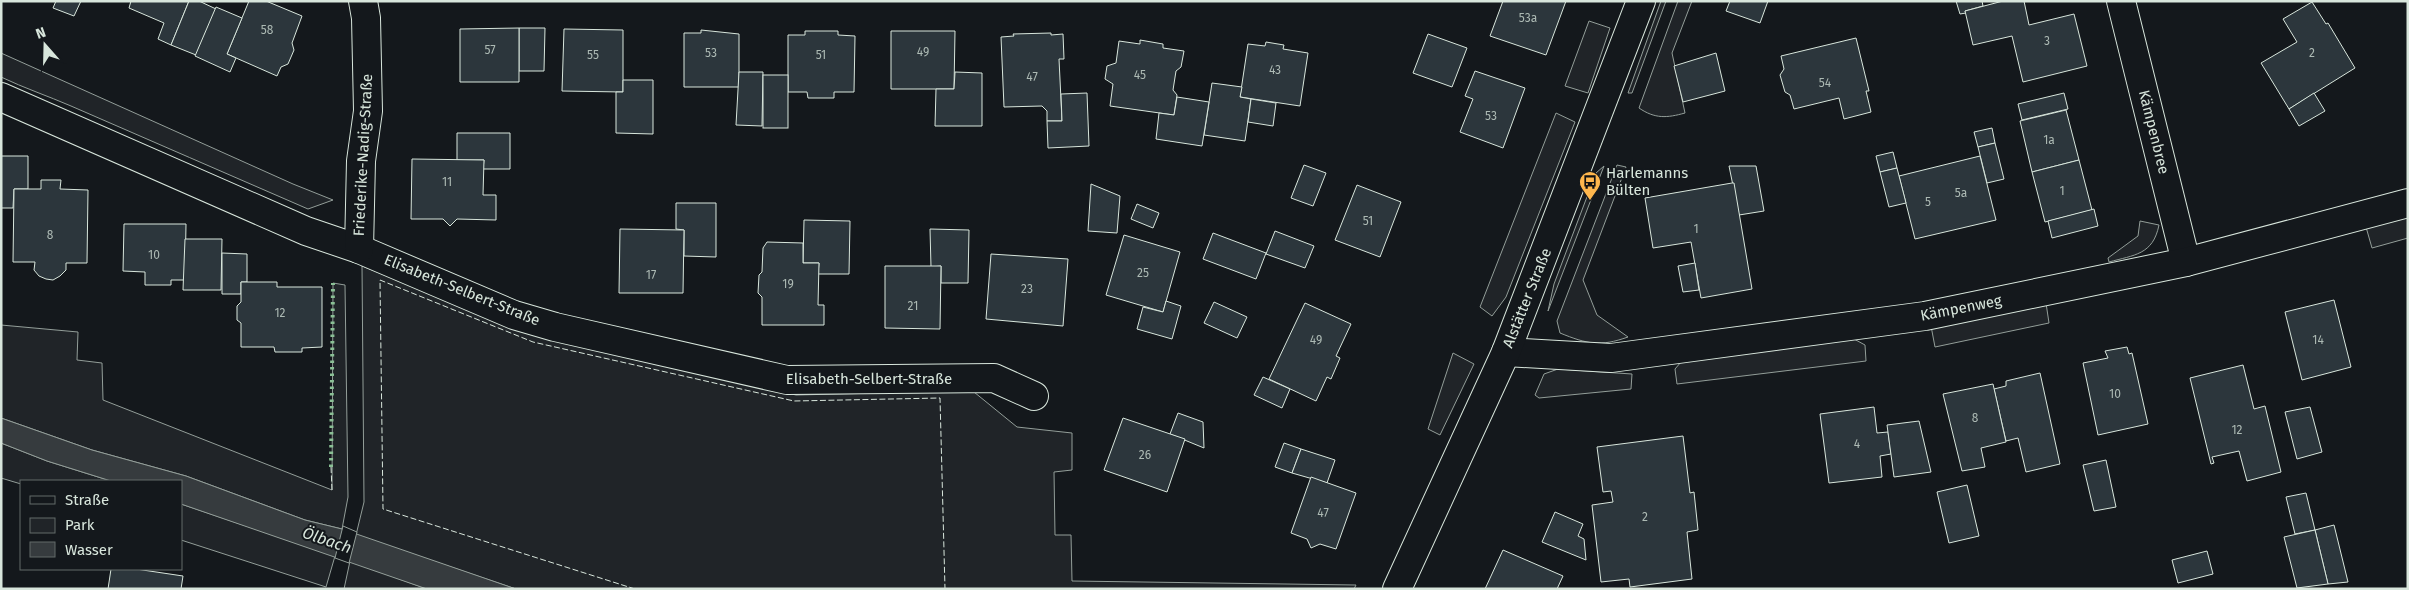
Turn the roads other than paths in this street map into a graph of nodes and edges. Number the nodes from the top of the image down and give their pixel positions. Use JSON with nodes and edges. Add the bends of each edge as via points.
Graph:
{"nodes":[{"id":1,"x":363,"y":1,"type":"edge"},
{"id":2,"x":1641,"y":1,"type":"edge"},
{"id":3,"x":2121,"y":1,"type":"edge"},
{"id":4,"x":1,"y":97,"type":"edge"},
{"id":5,"x":2408,"y":204,"type":"edge"},
{"id":6,"x":359,"y":249,"type":"junction"},
{"id":7,"x":2186,"y":262,"type":"junction"},
{"id":8,"x":1506,"y":352,"type":"junction"},
{"id":9,"x":1034,"y":396,"type":"dead end"},
{"id":10,"x":1397,"y":589,"type":"edge"}],
"edges":[{"from":1,"to":6,"type":"street","name":"Friederike-Nadig-Straße","via":[[368,111],[360,161]]},
{"from":2,"to":8,"type":"street","name":"Alstätter Straße"},
{"from":3,"to":7,"type":"street","name":"Kämpenbree"},
{"from":4,"to":6,"type":"street","name":"Elisabeth-Selbert-Straße","via":[[306,231]]},
{"from":5,"to":7,"type":"street","name":"Kämpenweg"},
{"from":6,"to":9,"type":"street","name":"Elisabeth-Selbert-Straße","via":[[514,315],[689,359],[787,380],[994,378]]},
{"from":7,"to":8,"type":"street","name":"Kämpenweg","via":[[1925,316],[1841,329],[1611,358]]},
{"from":8,"to":10,"type":"street","name":"Alstätter Straße"}]}
